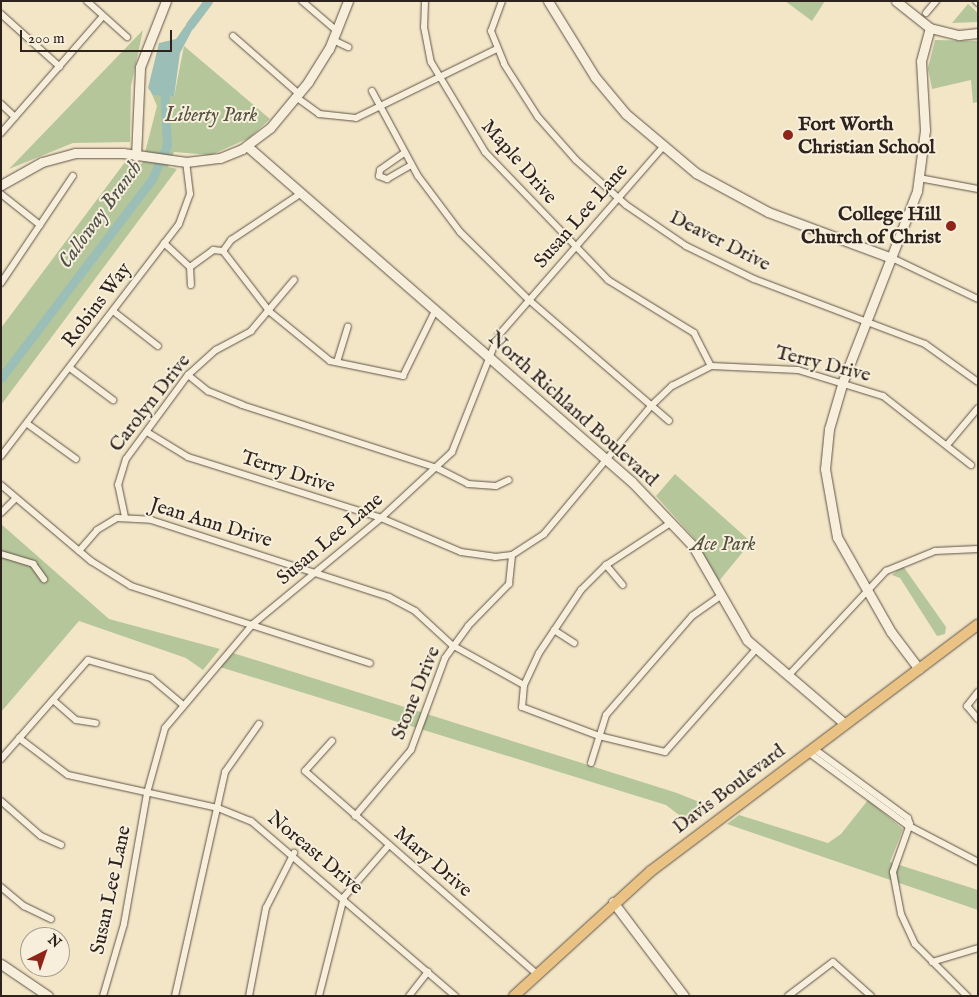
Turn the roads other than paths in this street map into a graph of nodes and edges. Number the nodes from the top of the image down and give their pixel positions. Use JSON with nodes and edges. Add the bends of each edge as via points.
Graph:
{"nodes":[{"id":1,"x":86,"y":1,"type":"edge"},
{"id":2,"x":166,"y":1,"type":"edge"},
{"id":3,"x":302,"y":1,"type":"edge"},
{"id":4,"x":348,"y":1,"type":"edge"},
{"id":5,"x":425,"y":1,"type":"edge"},
{"id":6,"x":502,"y":1,"type":"edge"},
{"id":7,"x":548,"y":1,"type":"edge"},
{"id":8,"x":896,"y":1,"type":"edge"},
{"id":9,"x":936,"y":1,"type":"edge"},
{"id":10,"x":926,"y":13,"type":"dead end"},
{"id":11,"x":1,"y":14,"type":"edge"},
{"id":12,"x":103,"y":16,"type":"junction"},
{"id":13,"x":930,"y":28,"type":"junction"},
{"id":14,"x":337,"y":31,"type":"junction"},
{"id":15,"x":978,"y":33,"type":"edge"},
{"id":16,"x":233,"y":36,"type":"dead end"},
{"id":17,"x":127,"y":37,"type":"dead end"},
{"id":18,"x":333,"y":40,"type":"junction"},
{"id":19,"x":348,"y":47,"type":"dead end"},
{"id":20,"x":496,"y":50,"type":"junction"},
{"id":21,"x":60,"y":67,"type":"junction"},
{"id":22,"x":439,"y":78,"type":"junction"},
{"id":23,"x":372,"y":91,"type":"dead end"},
{"id":24,"x":298,"y":96,"type":"junction"},
{"id":25,"x":1,"y":104,"type":"edge"},
{"id":26,"x":379,"y":109,"type":"junction"},
{"id":27,"x":16,"y":117,"type":"junction"},
{"id":28,"x":1,"y":133,"type":"edge"},
{"id":29,"x":247,"y":146,"type":"junction"},
{"id":30,"x":663,"y":147,"type":"junction"},
{"id":31,"x":404,"y":153,"type":"junction"},
{"id":32,"x":140,"y":156,"type":"junction"},
{"id":33,"x":186,"y":162,"type":"junction"},
{"id":34,"x":411,"y":165,"type":"junction"},
{"id":35,"x":73,"y":176,"type":"dead end"},
{"id":36,"x":919,"y":178,"type":"junction"},
{"id":37,"x":1,"y":184,"type":"edge"},
{"id":38,"x":978,"y":188,"type":"edge"},
{"id":39,"x":1,"y":194,"type":"edge"},
{"id":40,"x":300,"y":194,"type":"junction"},
{"id":41,"x":619,"y":198,"type":"junction"},
{"id":42,"x":40,"y":225,"type":"junction"},
{"id":43,"x":164,"y":243,"type":"junction"},
{"id":44,"x":575,"y":247,"type":"junction"},
{"id":45,"x":223,"y":251,"type":"junction"},
{"id":46,"x":892,"y":258,"type":"junction"},
{"id":47,"x":190,"y":267,"type":"junction"},
{"id":48,"x":294,"y":280,"type":"dead end"},
{"id":49,"x":1,"y":283,"type":"edge"},
{"id":50,"x":191,"y":285,"type":"dead end"},
{"id":51,"x":978,"y":299,"type":"edge"},
{"id":52,"x":529,"y":300,"type":"junction"},
{"id":53,"x":113,"y":310,"type":"junction"},
{"id":54,"x":435,"y":311,"type":"junction"},
{"id":55,"x":270,"y":312,"type":"junction"},
{"id":56,"x":867,"y":321,"type":"junction"},
{"id":57,"x":348,"y":327,"type":"dead end"},
{"id":58,"x":158,"y":346,"type":"dead end"},
{"id":59,"x":486,"y":356,"type":"junction"},
{"id":60,"x":337,"y":362,"type":"junction"},
{"id":61,"x":711,"y":366,"type":"junction"},
{"id":62,"x":70,"y":368,"type":"junction"},
{"id":63,"x":188,"y":375,"type":"junction"},
{"id":64,"x":843,"y":382,"type":"junction"},
{"id":65,"x":978,"y":382,"type":"edge"},
{"id":66,"x":113,"y":400,"type":"dead end"},
{"id":67,"x":652,"y":405,"type":"junction"},
{"id":68,"x":978,"y":408,"type":"edge"},
{"id":69,"x":669,"y":421,"type":"dead end"},
{"id":70,"x":29,"y":425,"type":"junction"},
{"id":71,"x":147,"y":432,"type":"junction"},
{"id":72,"x":947,"y":444,"type":"junction"},
{"id":73,"x":1,"y":456,"type":"edge"},
{"id":74,"x":76,"y":459,"type":"dead end"},
{"id":75,"x":604,"y":459,"type":"junction"},
{"id":76,"x":970,"y":465,"type":"dead end"},
{"id":77,"x":438,"y":468,"type":"junction"},
{"id":78,"x":509,"y":480,"type":"dead end"},
{"id":79,"x":1,"y":485,"type":"edge"},
{"id":80,"x":16,"y":498,"type":"junction"},
{"id":81,"x":1,"y":513,"type":"edge"},
{"id":82,"x":125,"y":517,"type":"junction"},
{"id":83,"x":381,"y":518,"type":"junction"},
{"id":84,"x":672,"y":522,"type":"junction"},
{"id":85,"x":978,"y":550,"type":"edge"},
{"id":86,"x":79,"y":551,"type":"junction"},
{"id":87,"x":1,"y":554,"type":"edge"},
{"id":88,"x":512,"y":555,"type":"junction"},
{"id":89,"x":606,"y":565,"type":"junction"},
{"id":90,"x":316,"y":571,"type":"junction"},
{"id":91,"x":44,"y":579,"type":"dead end"},
{"id":92,"x":623,"y":585,"type":"dead end"},
{"id":93,"x":866,"y":588,"type":"junction"},
{"id":94,"x":719,"y":597,"type":"junction"},
{"id":95,"x":253,"y":624,"type":"junction"},
{"id":96,"x":978,"y":625,"type":"edge"},
{"id":97,"x":554,"y":630,"type":"junction"},
{"id":98,"x":574,"y":643,"type":"dead end"},
{"id":99,"x":452,"y":644,"type":"junction"},
{"id":100,"x":756,"y":649,"type":"junction"},
{"id":101,"x":370,"y":663,"type":"dead end"},
{"id":102,"x":919,"y":669,"type":"junction"},
{"id":103,"x":788,"y":676,"type":"junction"},
{"id":104,"x":524,"y":685,"type":"junction"},
{"id":105,"x":978,"y":692,"type":"edge"},
{"id":106,"x":53,"y":700,"type":"junction"},
{"id":107,"x":182,"y":704,"type":"junction"},
{"id":108,"x":978,"y":719,"type":"edge"},
{"id":109,"x":96,"y":723,"type":"dead end"},
{"id":110,"x":259,"y":724,"type":"dead end"},
{"id":111,"x":845,"y":724,"type":"junction"},
{"id":112,"x":599,"y":736,"type":"junction"},
{"id":113,"x":19,"y":738,"type":"junction"},
{"id":114,"x":332,"y":741,"type":"dead end"},
{"id":115,"x":810,"y":750,"type":"junction"},
{"id":116,"x":1,"y":759,"type":"edge"},
{"id":117,"x":591,"y":763,"type":"dead end"},
{"id":118,"x":147,"y":793,"type":"junction"},
{"id":119,"x":1,"y":801,"type":"edge"},
{"id":120,"x":218,"y":808,"type":"junction"},
{"id":121,"x":356,"y":816,"type":"junction"},
{"id":122,"x":910,"y":824,"type":"junction"},
{"id":123,"x":61,"y":845,"type":"dead end"},
{"id":124,"x":389,"y":845,"type":"junction"},
{"id":125,"x":294,"y":853,"type":"junction"},
{"id":126,"x":977,"y":862,"type":"edge"},
{"id":127,"x":1,"y":887,"type":"edge"},
{"id":128,"x":344,"y":897,"type":"junction"},
{"id":129,"x":613,"y":902,"type":"junction"},
{"id":130,"x":51,"y":919,"type":"dead end"},
{"id":131,"x":978,"y":948,"type":"edge"},
{"id":132,"x":932,"y":962,"type":"junction"},
{"id":133,"x":1,"y":964,"type":"edge"},
{"id":134,"x":428,"y":972,"type":"junction"},
{"id":135,"x":536,"y":973,"type":"junction"},
{"id":136,"x":684,"y":995,"type":"edge"},
{"id":137,"x":48,"y":996,"type":"edge"},
{"id":138,"x":103,"y":996,"type":"edge"},
{"id":139,"x":175,"y":996,"type":"edge"},
{"id":140,"x":248,"y":996,"type":"edge"},
{"id":141,"x":319,"y":996,"type":"edge"},
{"id":142,"x":409,"y":996,"type":"edge"},
{"id":143,"x":455,"y":996,"type":"edge"},
{"id":144,"x":514,"y":996,"type":"edge"},
{"id":145,"x":788,"y":996,"type":"edge"},
{"id":146,"x":871,"y":996,"type":"edge"},
{"id":147,"x":967,"y":996,"type":"edge"}],
"edges":[{"from":1,"to":12,"type":"street"},
{"from":2,"to":32,"type":"street","via":[[140,67]]},
{"from":3,"to":14,"type":"street"},
{"from":4,"to":14,"type":"street"},
{"from":5,"to":22,"type":"street","name":"Maple Drive","via":[[426,44]]},
{"from":6,"to":20,"type":"street","name":"Deaver Drive","via":[[492,23]]},
{"from":7,"to":30,"type":"street","via":[[595,77]]},
{"from":8,"to":13,"type":"street"},
{"from":9,"to":10,"type":"street"},
{"from":11,"to":21,"type":"street"},
{"from":12,"to":17,"type":"street"},
{"from":12,"to":21,"type":"street"},
{"from":13,"to":15,"type":"street","via":[[959,35]]},
{"from":13,"to":36,"type":"street","via":[[921,61],[925,130]]},
{"from":14,"to":18,"type":"street"},
{"from":16,"to":24,"type":"street"},
{"from":18,"to":19,"type":"street"},
{"from":18,"to":24,"type":"street"},
{"from":20,"to":22,"type":"street"},
{"from":20,"to":41,"type":"street","name":"Deaver Drive","via":[[538,117],[576,160]]},
{"from":21,"to":27,"type":"street"},
{"from":22,"to":26,"type":"street"},
{"from":22,"to":44,"type":"street","name":"Maple Drive","via":[[485,152]]},
{"from":23,"to":26,"type":"street"},
{"from":24,"to":26,"type":"street","via":[[319,114],[343,119]]},
{"from":24,"to":29,"type":"street"},
{"from":25,"to":27,"type":"street"},
{"from":26,"to":31,"type":"street"},
{"from":27,"to":28,"type":"street"},
{"from":29,"to":33,"type":"street","via":[[220,158]]},
{"from":29,"to":40,"type":"street","name":"North Richland Boulevard"},
{"from":30,"to":41,"type":"street","name":"Susan Lee Lane"},
{"from":30,"to":46,"type":"street","via":[[737,197]]},
{"from":31,"to":34,"type":"street"},
{"from":31,"to":34,"type":"street","via":[[380,170],[378,176],[387,179]]},
{"from":32,"to":33,"type":"street"},
{"from":32,"to":37,"type":"street","via":[[98,152],[64,155],[31,166]]},
{"from":33,"to":43,"type":"street","name":"Robins Way","via":[[187,204]]},
{"from":34,"to":52,"type":"street","via":[[460,232]]},
{"from":35,"to":42,"type":"street"},
{"from":36,"to":38,"type":"street"},
{"from":36,"to":46,"type":"street"},
{"from":39,"to":42,"type":"street"},
{"from":40,"to":45,"type":"street","via":[[231,240]]},
{"from":40,"to":54,"type":"street","name":"North Richland Boulevard"},
{"from":41,"to":44,"type":"street","name":"Susan Lee Lane"},
{"from":41,"to":56,"type":"street","name":"Deaver Drive","via":[[686,246],[754,279]]},
{"from":42,"to":49,"type":"street"},
{"from":43,"to":47,"type":"street"},
{"from":43,"to":53,"type":"street","name":"Robins Way"},
{"from":44,"to":52,"type":"street","name":"Susan Lee Lane"},
{"from":44,"to":61,"type":"street","name":"Maple Drive","via":[[640,303],[694,333]]},
{"from":45,"to":47,"type":"street","via":[[213,250]]},
{"from":45,"to":55,"type":"street"},
{"from":46,"to":51,"type":"street"},
{"from":46,"to":56,"type":"street"},
{"from":47,"to":50,"type":"street"},
{"from":48,"to":55,"type":"street","name":"Carolyn Drive"},
{"from":52,"to":59,"type":"street","name":"Susan Lee Lane"},
{"from":52,"to":67,"type":"street"},
{"from":53,"to":58,"type":"street"},
{"from":53,"to":62,"type":"street","name":"Robins Way"},
{"from":54,"to":59,"type":"street","name":"North Richland Boulevard"},
{"from":54,"to":60,"type":"street","via":[[403,376]]},
{"from":55,"to":60,"type":"street","via":[[313,351]]},
{"from":55,"to":63,"type":"street","name":"Carolyn Drive"},
{"from":56,"to":64,"type":"street"},
{"from":56,"to":65,"type":"street","name":"Deaver Drive","via":[[925,344]]},
{"from":57,"to":60,"type":"street"},
{"from":59,"to":75,"type":"street","name":"North Richland Boulevard"},
{"from":59,"to":77,"type":"street","name":"Susan Lee Lane","via":[[458,442]]},
{"from":61,"to":64,"type":"street","name":"Terry Drive","via":[[780,368]]},
{"from":61,"to":67,"type":"street","name":"Terry Drive","via":[[672,386]]},
{"from":62,"to":66,"type":"street"},
{"from":62,"to":70,"type":"street","name":"Robins Way"},
{"from":63,"to":71,"type":"street","name":"Carolyn Drive"},
{"from":63,"to":77,"type":"street","via":[[208,391],[242,405]]},
{"from":64,"to":72,"type":"street","name":"Terry Drive","via":[[889,399]]},
{"from":64,"to":93,"type":"street","via":[[826,445],[826,493],[837,537]]},
{"from":67,"to":69,"type":"street"},
{"from":67,"to":75,"type":"street","name":"Terry Drive"},
{"from":68,"to":72,"type":"street"},
{"from":70,"to":73,"type":"street","name":"Robins Way"},
{"from":70,"to":74,"type":"street"},
{"from":71,"to":82,"type":"street","name":"Carolyn Drive","via":[[119,472]]},
{"from":71,"to":83,"type":"street","name":"Terry Drive","via":[[188,456]]},
{"from":72,"to":76,"type":"street","name":"Terry Drive"},
{"from":75,"to":84,"type":"street","name":"North Richland Boulevard"},
{"from":75,"to":88,"type":"street","name":"Terry Drive","via":[[544,534]]},
{"from":77,"to":78,"type":"street","via":[[482,486]]},
{"from":77,"to":83,"type":"street","name":"Susan Lee Lane"},
{"from":79,"to":80,"type":"street"},
{"from":80,"to":81,"type":"street"},
{"from":80,"to":86,"type":"street"},
{"from":82,"to":86,"type":"street","name":"Jean Ann Drive","via":[[97,530]]},
{"from":82,"to":90,"type":"street","name":"Jean Ann Drive","via":[[151,520]]},
{"from":83,"to":88,"type":"street","name":"Terry Drive","via":[[460,552]]},
{"from":83,"to":90,"type":"street","name":"Susan Lee Lane"},
{"from":84,"to":89,"type":"street"},
{"from":84,"to":94,"type":"street","name":"North Richland Boulevard","via":[[693,546]]},
{"from":85,"to":93,"type":"street","via":[[935,551],[912,557]]},
{"from":86,"to":95,"type":"street","via":[[131,586]]},
{"from":87,"to":91,"type":"street","via":[[33,564]]},
{"from":88,"to":99,"type":"street","name":"Stone Drive","via":[[509,584]]},
{"from":89,"to":92,"type":"street"},
{"from":89,"to":97,"type":"street","via":[[581,590]]},
{"from":90,"to":95,"type":"street","name":"Susan Lee Lane"},
{"from":90,"to":99,"type":"street","name":"Jean Ann Drive","via":[[405,605]]},
{"from":93,"to":102,"type":"street"},
{"from":93,"to":103,"type":"street"},
{"from":94,"to":100,"type":"street","name":"North Richland Boulevard"},
{"from":94,"to":112,"type":"street","via":[[692,616],[627,690],[606,715]]},
{"from":95,"to":101,"type":"street"},
{"from":95,"to":107,"type":"street","name":"Susan Lee Lane"},
{"from":96,"to":102,"type":"main road","name":"Davis Boulevard"},
{"from":97,"to":98,"type":"street"},
{"from":97,"to":104,"type":"street"},
{"from":99,"to":104,"type":"street","name":"Jean Ann Drive"},
{"from":99,"to":121,"type":"street","name":"Stone Drive","via":[[412,750]]},
{"from":100,"to":103,"type":"street","name":"North Richland Boulevard"},
{"from":100,"to":112,"type":"street","via":[[665,752]]},
{"from":102,"to":111,"type":"main road","name":"Davis Boulevard"},
{"from":103,"to":111,"type":"street","name":"North Richland Boulevard"},
{"from":104,"to":112,"type":"street","via":[[521,705],[527,710]]},
{"from":105,"to":108,"type":"street","via":[[967,706]]},
{"from":106,"to":107,"type":"street","via":[[90,660],[151,678]]},
{"from":106,"to":109,"type":"street","via":[[76,720]]},
{"from":106,"to":113,"type":"street"},
{"from":107,"to":118,"type":"street","name":"Susan Lee Lane","via":[[159,741]]},
{"from":110,"to":120,"type":"street","via":[[228,765]]},
{"from":111,"to":115,"type":"main road","name":"Davis Boulevard"},
{"from":112,"to":117,"type":"street"},
{"from":113,"to":116,"type":"street"},
{"from":113,"to":118,"type":"street","name":"Noreast Drive","via":[[68,775]]},
{"from":114,"to":121,"type":"street","name":"Mary Drive","via":[[308,763],[309,775]]},
{"from":115,"to":122,"type":"street"},
{"from":115,"to":129,"type":"main road","name":"Davis Boulevard"},
{"from":118,"to":120,"type":"street","name":"Noreast Drive"},
{"from":118,"to":138,"type":"street","name":"Susan Lee Lane","via":[[124,924]]},
{"from":119,"to":123,"type":"street","via":[[41,836]]},
{"from":120,"to":125,"type":"street","name":"Noreast Drive","via":[[251,821]]},
{"from":120,"to":139,"type":"street"},
{"from":121,"to":124,"type":"street","name":"Mary Drive"},
{"from":122,"to":126,"type":"street"},
{"from":122,"to":132,"type":"street","via":[[894,866],[894,893],[910,935]]},
{"from":124,"to":128,"type":"street"},
{"from":124,"to":135,"type":"street","name":"Mary Drive"},
{"from":125,"to":128,"type":"street","name":"Noreast Drive"},
{"from":125,"to":140,"type":"street","via":[[266,908]]},
{"from":127,"to":130,"type":"street","via":[[24,906]]},
{"from":128,"to":134,"type":"street","name":"Noreast Drive"},
{"from":128,"to":141,"type":"street"},
{"from":129,"to":135,"type":"main road","name":"Davis Boulevard"},
{"from":129,"to":136,"type":"street"},
{"from":131,"to":132,"type":"street"},
{"from":132,"to":147,"type":"street"},
{"from":133,"to":137,"type":"street"},
{"from":134,"to":142,"type":"street"},
{"from":134,"to":143,"type":"street","name":"Noreast Drive"},
{"from":135,"to":144,"type":"main road","name":"Davis Boulevard"},
{"from":145,"to":146,"type":"street","via":[[833,962]]}]}
